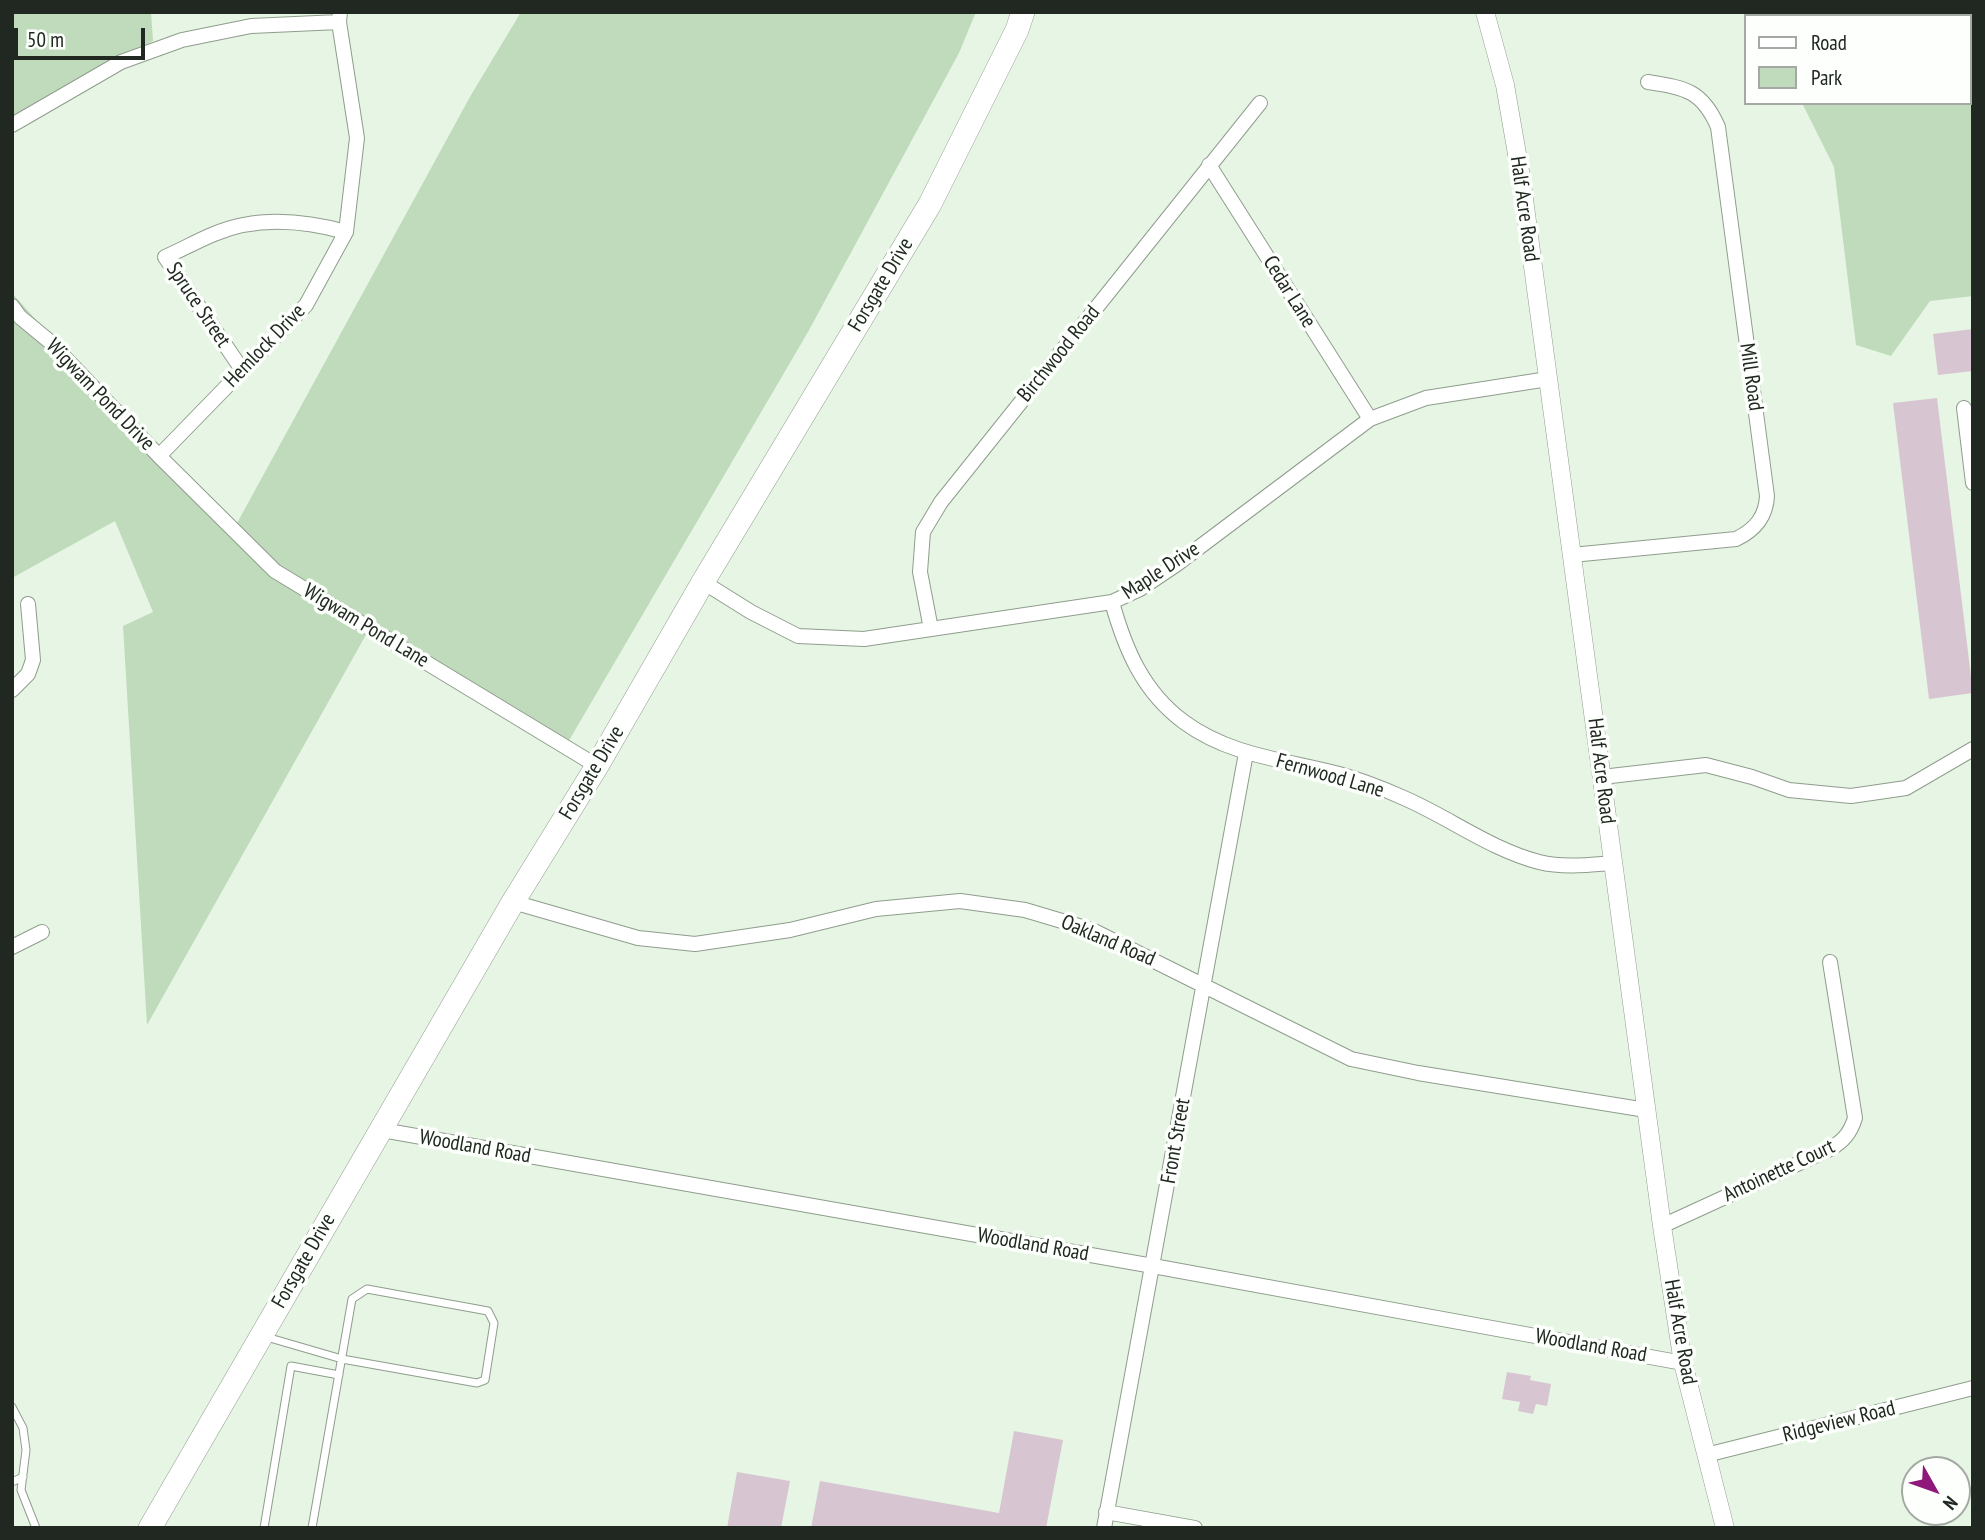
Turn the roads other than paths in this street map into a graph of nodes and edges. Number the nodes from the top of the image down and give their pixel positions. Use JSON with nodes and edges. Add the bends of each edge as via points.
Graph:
{"nodes":[{"id":1,"x":1023,"y":12,"type":"edge"},
{"id":2,"x":1485,"y":12,"type":"edge"},
{"id":3,"x":340,"y":17,"type":"edge"},
{"id":4,"x":1648,"y":82,"type":"dead end"},
{"id":5,"x":1260,"y":103,"type":"dead end"},
{"id":6,"x":12,"y":125,"type":"edge"},
{"id":7,"x":1209,"y":165,"type":"junction"},
{"id":8,"x":346,"y":232,"type":"junction"},
{"id":9,"x":12,"y":306,"type":"edge"},
{"id":10,"x":243,"y":370,"type":"junction"},
{"id":11,"x":1548,"y":379,"type":"junction"},
{"id":12,"x":1964,"y":408,"type":"dead end"},
{"id":13,"x":1370,"y":419,"type":"junction"},
{"id":14,"x":159,"y":456,"type":"junction"},
{"id":15,"x":1971,"y":460,"type":"edge"},
{"id":16,"x":1973,"y":483,"type":"edge"},
{"id":17,"x":1572,"y":555,"type":"junction"},
{"id":18,"x":704,"y":582,"type":"junction"},
{"id":19,"x":1112,"y":602,"type":"junction"},
{"id":20,"x":28,"y":604,"type":"dead end"},
{"id":21,"x":930,"y":629,"type":"junction"},
{"id":22,"x":12,"y":690,"type":"edge"},
{"id":23,"x":1973,"y":749,"type":"edge"},
{"id":24,"x":1245,"y":753,"type":"junction"},
{"id":25,"x":597,"y":766,"type":"junction"},
{"id":26,"x":1602,"y":777,"type":"junction"},
{"id":27,"x":1613,"y":863,"type":"junction"},
{"id":28,"x":513,"y":902,"type":"junction"},
{"id":29,"x":42,"y":932,"type":"dead end"},
{"id":30,"x":12,"y":947,"type":"edge"},
{"id":31,"x":1830,"y":962,"type":"dead end"},
{"id":32,"x":1204,"y":984,"type":"junction"},
{"id":33,"x":1646,"y":1110,"type":"junction"},
{"id":34,"x":382,"y":1130,"type":"junction"},
{"id":35,"x":1662,"y":1226,"type":"junction"},
{"id":36,"x":1153,"y":1266,"type":"junction"},
{"id":37,"x":261,"y":1336,"type":"junction"},
{"id":38,"x":342,"y":1359,"type":"junction"},
{"id":39,"x":1683,"y":1363,"type":"junction"},
{"id":40,"x":339,"y":1375,"type":"junction"},
{"id":41,"x":1973,"y":1388,"type":"edge"},
{"id":42,"x":12,"y":1406,"type":"edge"},
{"id":43,"x":1706,"y":1455,"type":"junction"},
{"id":44,"x":23,"y":1477,"type":"junction"},
{"id":45,"x":12,"y":1482,"type":"edge"},
{"id":46,"x":1107,"y":1512,"type":"junction"},
{"id":47,"x":36,"y":1528,"type":"edge"},
{"id":48,"x":150,"y":1528,"type":"edge"},
{"id":49,"x":264,"y":1528,"type":"edge"},
{"id":50,"x":312,"y":1528,"type":"edge"},
{"id":51,"x":1104,"y":1528,"type":"edge"},
{"id":52,"x":1195,"y":1528,"type":"edge"},
{"id":53,"x":1725,"y":1528,"type":"edge"}],
"edges":[{"from":1,"to":18,"type":"main road","name":"Forsgate Drive","via":[[930,204]]},
{"from":2,"to":11,"type":"street","name":"Half Acre Road","via":[[1505,85],[1521,177]]},
{"from":3,"to":6,"type":"street","via":[[251,26],[182,40],[121,62]]},
{"from":3,"to":8,"type":"street","name":"Hemlock Drive","via":[[358,138]]},
{"from":4,"to":17,"type":"street","name":"Mill Road","via":[[1683,87],[1706,105],[1718,127],[1767,507],[1757,526],[1736,539]]},
{"from":5,"to":7,"type":"street","name":"Birchwood Road"},
{"from":7,"to":13,"type":"street","name":"Cedar Lane"},
{"from":7,"to":21,"type":"street","name":"Birchwood Road","via":[[941,502],[923,532],[920,572]]},
{"from":8,"to":10,"type":"street","name":"Hemlock Drive","via":[[306,305]]},
{"from":8,"to":10,"type":"street","name":"Spruce Street","via":[[312,223],[262,222],[216,233],[165,257]]},
{"from":9,"to":14,"type":"street","name":"Wigwam Pond Drive"},
{"from":10,"to":14,"type":"street","name":"Hemlock Drive"},
{"from":11,"to":13,"type":"street","name":"Maple Drive","via":[[1426,397]]},
{"from":11,"to":17,"type":"street","name":"Half Acre Road"},
{"from":12,"to":15,"type":"street"},
{"from":13,"to":19,"type":"street","name":"Maple Drive","via":[[1177,564],[1140,590]]},
{"from":14,"to":25,"type":"street","name":"Wigwam Pond Lane","via":[[275,571]]},
{"from":15,"to":16,"type":"street"},
{"from":17,"to":26,"type":"street","name":"Half Acre Road"},
{"from":18,"to":21,"type":"street","name":"Maple Drive","via":[[798,636],[864,639]]},
{"from":18,"to":25,"type":"main road","name":"Forsgate Drive"},
{"from":19,"to":21,"type":"street","name":"Maple Drive"},
{"from":19,"to":24,"type":"street","name":"Fernwood Lane","via":[[1133,664],[1154,696],[1209,739]]},
{"from":20,"to":22,"type":"street","via":[[33,660],[28,674]]},
{"from":23,"to":26,"type":"street","via":[[1906,788],[1851,796],[1789,790],[1706,765]]},
{"from":24,"to":27,"type":"street","name":"Fernwood Lane","via":[[1341,775],[1392,793],[1504,850],[1541,862]]},
{"from":24,"to":32,"type":"street","name":"Front Street"},
{"from":25,"to":28,"type":"main road","name":"Forsgate Drive"},
{"from":26,"to":27,"type":"street","name":"Half Acre Road"},
{"from":27,"to":33,"type":"street","name":"Half Acre Road"},
{"from":28,"to":32,"type":"street","name":"Oakland Road","via":[[638,938],[695,944],[790,930],[876,909],[960,901],[1025,910],[1092,930]]},
{"from":28,"to":34,"type":"main road","name":"Forsgate Drive"},
{"from":29,"to":30,"type":"street"},
{"from":31,"to":35,"type":"street","name":"Antoinette Court","via":[[1855,1118],[1851,1131],[1830,1149]]},
{"from":32,"to":33,"type":"street","name":"Oakland Road","via":[[1352,1059]]},
{"from":32,"to":36,"type":"street","name":"Front Street"},
{"from":33,"to":35,"type":"street","name":"Half Acre Road"},
{"from":34,"to":36,"type":"street","name":"Woodland Road"},
{"from":34,"to":37,"type":"main road","name":"Forsgate Drive"},
{"from":35,"to":39,"type":"street","name":"Half Acre Road"},
{"from":36,"to":39,"type":"street","name":"Woodland Road"},
{"from":36,"to":46,"type":"street","name":"Front Street"},
{"from":37,"to":38,"type":"lane"},
{"from":37,"to":48,"type":"main road","name":"Forsgate Drive"},
{"from":38,"to":38,"type":"lane","via":[[477,1384],[485,1380],[494,1323],[488,1311],[367,1289],[352,1299]]},
{"from":38,"to":40,"type":"lane"},
{"from":39,"to":43,"type":"street","name":"Half Acre Road"},
{"from":40,"to":49,"type":"lane","via":[[290,1366]]},
{"from":40,"to":50,"type":"lane"},
{"from":41,"to":43,"type":"street","name":"Ridgeview Road"},
{"from":42,"to":44,"type":"lane","via":[[23,1428]]},
{"from":43,"to":53,"type":"street","name":"Half Acre Road"},
{"from":44,"to":45,"type":"lane"},
{"from":44,"to":47,"type":"lane","via":[[21,1490]]},
{"from":46,"to":51,"type":"street","name":"Front Street"},
{"from":46,"to":52,"type":"street"}]}
